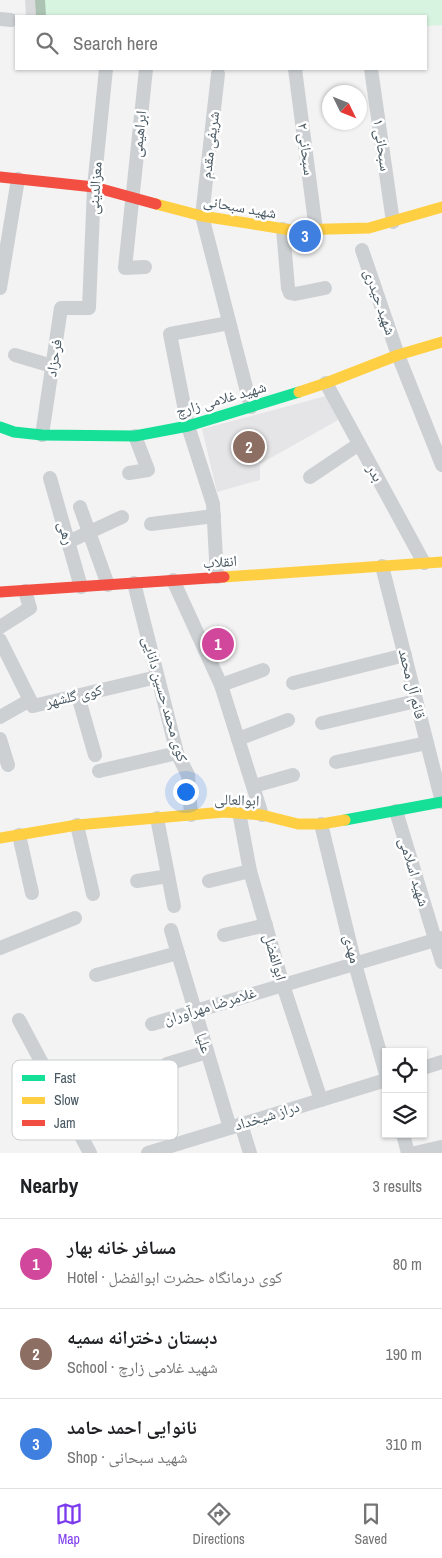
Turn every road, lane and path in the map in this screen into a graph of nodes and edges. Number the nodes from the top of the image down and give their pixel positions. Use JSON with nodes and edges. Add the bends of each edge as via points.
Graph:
{"nodes":[{"id":1,"x":106,"y":70,"type":"edge"},
{"id":2,"x":146,"y":70,"type":"edge"},
{"id":3,"x":296,"y":70,"type":"edge"},
{"id":4,"x":372,"y":70,"type":"edge"},
{"id":5,"x":218,"y":74,"type":"dead end"},
{"id":6,"x":0,"y":177,"type":"edge"},
{"id":7,"x":18,"y":179,"type":"junction"},
{"id":8,"x":94,"y":187,"type":"junction"},
{"id":9,"x":133,"y":198,"type":"junction"},
{"id":10,"x":442,"y":207,"type":"edge"},
{"id":11,"x":202,"y":216,"type":"junction"},
{"id":12,"x":393,"y":222,"type":"junction"},
{"id":13,"x":283,"y":229,"type":"junction"},
{"id":14,"x":316,"y":230,"type":"junction"},
{"id":15,"x":362,"y":250,"type":"dead end"},
{"id":16,"x":145,"y":267,"type":"dead end"},
{"id":17,"x":0,"y":288,"type":"edge"},
{"id":18,"x":324,"y":288,"type":"dead end"},
{"id":19,"x":89,"y":308,"type":"joint"},
{"id":20,"x":229,"y":323,"type":"junction"},
{"id":21,"x":442,"y":342,"type":"edge"},
{"id":22,"x":15,"y":355,"type":"dead end"},
{"id":23,"x":398,"y":355,"type":"junction"},
{"id":24,"x":52,"y":366,"type":"junction"},
{"id":25,"x":326,"y":383,"type":"junction"},
{"id":26,"x":251,"y":407,"type":"junction"},
{"id":27,"x":188,"y":426,"type":"junction"},
{"id":28,"x":0,"y":427,"type":"edge"},
{"id":29,"x":42,"y":435,"type":"junction"},
{"id":30,"x":134,"y":436,"type":"junction"},
{"id":31,"x":359,"y":444,"type":"junction"},
{"id":32,"x":442,"y":465,"type":"edge"},
{"id":33,"x":129,"y":473,"type":"dead end"},
{"id":34,"x":310,"y":477,"type":"dead end"},
{"id":35,"x":50,"y":478,"type":"dead end"},
{"id":36,"x":80,"y":507,"type":"dead end"},
{"id":37,"x":214,"y":516,"type":"junction"},
{"id":38,"x":122,"y":517,"type":"dead end"},
{"id":39,"x":151,"y":524,"type":"dead end"},
{"id":40,"x":89,"y":533,"type":"junction"},
{"id":41,"x":68,"y":542,"type":"junction"},
{"id":42,"x":442,"y":562,"type":"edge"},
{"id":43,"x":424,"y":563,"type":"junction"},
{"id":44,"x":382,"y":566,"type":"junction"},
{"id":45,"x":217,"y":577,"type":"junction"},
{"id":46,"x":173,"y":580,"type":"junction"},
{"id":47,"x":134,"y":583,"type":"junction"},
{"id":48,"x":108,"y":585,"type":"junction"},
{"id":49,"x":82,"y":587,"type":"junction"},
{"id":50,"x":25,"y":591,"type":"junction"},
{"id":51,"x":0,"y":592,"type":"edge"},
{"id":52,"x":0,"y":628,"type":"edge"},
{"id":53,"x":0,"y":640,"type":"edge"},
{"id":54,"x":405,"y":654,"type":"junction"},
{"id":55,"x":263,"y":670,"type":"dead end"},
{"id":56,"x":157,"y":677,"type":"junction"},
{"id":57,"x":293,"y":683,"type":"dead end"},
{"id":58,"x":221,"y":685,"type":"junction"},
{"id":59,"x":78,"y":696,"type":"junction"},
{"id":60,"x":30,"y":700,"type":"junction"},
{"id":61,"x":416,"y":702,"type":"junction"},
{"id":62,"x":0,"y":717,"type":"edge"},
{"id":63,"x":288,"y":720,"type":"dead end"},
{"id":64,"x":322,"y":723,"type":"dead end"},
{"id":65,"x":0,"y":739,"type":"edge"},
{"id":66,"x":238,"y":739,"type":"junction"},
{"id":67,"x":427,"y":743,"type":"junction"},
{"id":68,"x":177,"y":753,"type":"junction"},
{"id":69,"x":95,"y":755,"type":"dead end"},
{"id":70,"x":336,"y":762,"type":"dead end"},
{"id":71,"x":8,"y":765,"type":"dead end"},
{"id":72,"x":99,"y":771,"type":"dead end"},
{"id":73,"x":293,"y":775,"type":"dead end"},
{"id":74,"x":254,"y":786,"type":"junction"},
{"id":75,"x":442,"y":802,"type":"edge"},
{"id":76,"x":396,"y":811,"type":"junction"},
{"id":77,"x":239,"y":812,"type":"junction"},
{"id":78,"x":191,"y":815,"type":"junction"},
{"id":79,"x":262,"y":815,"type":"junction"},
{"id":80,"x":157,"y":818,"type":"junction"},
{"id":81,"x":78,"y":824,"type":"junction"},
{"id":82,"x":321,"y":824,"type":"junction"},
{"id":83,"x":19,"y":835,"type":"junction"},
{"id":84,"x":0,"y":838,"type":"edge"},
{"id":85,"x":250,"y":871,"type":"junction"},
{"id":86,"x":168,"y":876,"type":"junction"},
{"id":87,"x":137,"y":881,"type":"dead end"},
{"id":88,"x":208,"y":881,"type":"dead end"},
{"id":89,"x":32,"y":893,"type":"dead end"},
{"id":90,"x":93,"y":894,"type":"dead end"},
{"id":91,"x":174,"y":906,"type":"dead end"},
{"id":92,"x":75,"y":918,"type":"dead end"},
{"id":93,"x":266,"y":925,"type":"junction"},
{"id":94,"x":171,"y":930,"type":"dead end"},
{"id":95,"x":224,"y":935,"type":"dead end"},
{"id":96,"x":438,"y":939,"type":"edge"},
{"id":97,"x":0,"y":948,"type":"edge"},
{"id":98,"x":178,"y":953,"type":"junction"},
{"id":99,"x":442,"y":962,"type":"edge"},
{"id":100,"x":355,"y":964,"type":"junction"},
{"id":101,"x":96,"y":975,"type":"dead end"},
{"id":102,"x":283,"y":984,"type":"junction"},
{"id":103,"x":194,"y":1011,"type":"junction"},
{"id":104,"x":18,"y":1020,"type":"dead end"},
{"id":105,"x":152,"y":1024,"type":"dead end"},
{"id":106,"x":207,"y":1052,"type":"junction"},
{"id":107,"x":40,"y":1060,"type":"edge"},
{"id":108,"x":382,"y":1060,"type":"edge"},
{"id":109,"x":178,"y":1061,"type":"edge"},
{"id":110,"x":442,"y":1062,"type":"edge"},
{"id":111,"x":427,"y":1067,"type":"edge"},
{"id":112,"x":382,"y":1081,"type":"edge"},
{"id":113,"x":321,"y":1100,"type":"junction"},
{"id":114,"x":235,"y":1126,"type":"junction"},
{"id":115,"x":404,"y":1138,"type":"edge"},
{"id":116,"x":83,"y":1140,"type":"edge"},
{"id":117,"x":441,"y":1147,"type":"edge"},
{"id":118,"x":90,"y":1153,"type":"edge"},
{"id":119,"x":148,"y":1153,"type":"edge"},
{"id":120,"x":250,"y":1153,"type":"edge"},
{"id":121,"x":408,"y":1153,"type":"edge"},
{"id":122,"x":415,"y":1153,"type":"edge"}],
"edges":[{"from":1,"to":8,"type":"street","name":"معزالدینی"},
{"from":2,"to":9,"type":"street","name":"ابراهیمی"},
{"from":3,"to":14,"type":"street","name":"سبحانی ۲"},
{"from":4,"to":12,"type":"street","name":"سبحانی ۱"},
{"from":5,"to":11,"type":"street","name":"شریفی مقدم"},
{"from":6,"to":7,"type":"street","name":"شهید سبحانی"},
{"from":7,"to":8,"type":"street","name":"شهید سبحانی"},
{"from":7,"to":17,"type":"street"},
{"from":8,"to":9,"type":"street","name":"شهید سبحانی"},
{"from":8,"to":19,"type":"street","name":"معزالدینی"},
{"from":9,"to":11,"type":"street","name":"شهید سبحانی"},
{"from":9,"to":16,"type":"street","name":"ابراهیمی","via":[[125,268]]},
{"from":10,"to":12,"type":"street","name":"شهید سبحانی"},
{"from":11,"to":13,"type":"street","name":"شهید سبحانی"},
{"from":11,"to":20,"type":"street"},
{"from":12,"to":14,"type":"street","name":"شهید سبحانی","via":[[369,228]]},
{"from":13,"to":14,"type":"street","name":"شهید سبحانی"},
{"from":13,"to":18,"type":"street","via":[[290,293]]},
{"from":15,"to":23,"type":"street","name":"شهید حیدری"},
{"from":19,"to":24,"type":"street","name":"فرحزاد","via":[[61,308]]},
{"from":20,"to":26,"type":"street"},
{"from":20,"to":27,"type":"street","via":[[170,334]]},
{"from":21,"to":23,"type":"street","name":"شهید غلامی زارچ"},
{"from":22,"to":24,"type":"street"},
{"from":23,"to":25,"type":"street","name":"شهید غلامی زارچ"},
{"from":23,"to":32,"type":"street","name":"شهید حیدری"},
{"from":24,"to":29,"type":"street","name":"فرحزاد"},
{"from":25,"to":26,"type":"street","name":"شهید غلامی زارچ"},
{"from":25,"to":31,"type":"street","name":"بدر"},
{"from":26,"to":27,"type":"street","name":"شهید غلامی زارچ"},
{"from":27,"to":30,"type":"street","name":"شهید غلامی زارچ"},
{"from":27,"to":37,"type":"street"},
{"from":28,"to":29,"type":"street","name":"شهید غلامی زارچ"},
{"from":29,"to":30,"type":"street","name":"شهید غلامی زارچ"},
{"from":30,"to":33,"type":"street","via":[[148,470]]},
{"from":31,"to":34,"type":"street"},
{"from":31,"to":43,"type":"street","name":"بدر"},
{"from":35,"to":41,"type":"street","name":"رهی"},
{"from":36,"to":40,"type":"street"},
{"from":37,"to":39,"type":"street"},
{"from":37,"to":45,"type":"street"},
{"from":38,"to":40,"type":"street"},
{"from":40,"to":41,"type":"street"},
{"from":40,"to":48,"type":"street"},
{"from":41,"to":49,"type":"street","name":"رهی"},
{"from":42,"to":43,"type":"street","name":"انقلاب"},
{"from":43,"to":44,"type":"street","name":"انقلاب"},
{"from":44,"to":45,"type":"street","name":"انقلاب"},
{"from":44,"to":54,"type":"street","name":"قائم آل محمد"},
{"from":45,"to":46,"type":"street","name":"انقلاب"},
{"from":46,"to":47,"type":"street","name":"انقلاب"},
{"from":46,"to":58,"type":"street"},
{"from":47,"to":48,"type":"street","name":"انقلاب"},
{"from":47,"to":56,"type":"street","name":"کوی محمد حسین دانایی"},
{"from":48,"to":49,"type":"street","name":"انقلاب"},
{"from":49,"to":50,"type":"street","name":"انقلاب"},
{"from":50,"to":51,"type":"street","name":"انقلاب"},
{"from":50,"to":52,"type":"street","via":[[30,608]]},
{"from":53,"to":60,"type":"street","name":"کوی گلشهر"},
{"from":54,"to":57,"type":"street"},
{"from":54,"to":61,"type":"street","name":"قائم آل محمد"},
{"from":55,"to":58,"type":"street"},
{"from":56,"to":59,"type":"street","name":"کوی گلشهر"},
{"from":56,"to":68,"type":"street","name":"کوی محمد حسین دانایی"},
{"from":58,"to":66,"type":"street"},
{"from":59,"to":60,"type":"street","name":"کوی گلشهر","via":[[33,706]]},
{"from":59,"to":69,"type":"street"},
{"from":60,"to":62,"type":"street"},
{"from":61,"to":64,"type":"street"},
{"from":61,"to":67,"type":"street","name":"قائم آل محمد"},
{"from":63,"to":66,"type":"street"},
{"from":65,"to":71,"type":"street"},
{"from":66,"to":74,"type":"street"},
{"from":67,"to":70,"type":"street"},
{"from":67,"to":75,"type":"street","name":"قائم آل محمد"},
{"from":68,"to":72,"type":"street"},
{"from":68,"to":78,"type":"street","name":"کوی محمد حسین دانایی","via":[[188,775]]},
{"from":73,"to":74,"type":"street"},
{"from":74,"to":79,"type":"street"},
{"from":75,"to":76,"type":"street","name":"ابوالعالی"},
{"from":76,"to":82,"type":"street","name":"ابوالعالی"},
{"from":76,"to":96,"type":"street","name":"شهید اسلامی"},
{"from":77,"to":78,"type":"street","name":"ابوالعالی"},
{"from":77,"to":79,"type":"street","name":"ابوالعالی"},
{"from":77,"to":85,"type":"street","name":"ابوالفضل"},
{"from":78,"to":80,"type":"street","name":"ابوالعالی"},
{"from":79,"to":82,"type":"street","name":"ابوالعالی","via":[[298,824]]},
{"from":80,"to":81,"type":"street","name":"ابوالعالی"},
{"from":80,"to":86,"type":"street"},
{"from":81,"to":83,"type":"street","name":"ابوالعالی"},
{"from":81,"to":90,"type":"street"},
{"from":82,"to":100,"type":"street","name":"مهدی"},
{"from":83,"to":84,"type":"street","name":"ابوالعالی"},
{"from":83,"to":89,"type":"street"},
{"from":85,"to":88,"type":"street"},
{"from":85,"to":93,"type":"street","name":"ابوالفضل"},
{"from":86,"to":87,"type":"street"},
{"from":86,"to":91,"type":"street"},
{"from":92,"to":97,"type":"street"},
{"from":93,"to":95,"type":"street"},
{"from":93,"to":102,"type":"street","name":"ابوالفضل"},
{"from":94,"to":98,"type":"street","name":"علیا"},
{"from":96,"to":99,"type":"street","name":"شهید اسلامی"},
{"from":96,"to":100,"type":"street","name":"غلامرضا مهرآوران"},
{"from":98,"to":101,"type":"street"},
{"from":98,"to":103,"type":"street","name":"علیا"},
{"from":100,"to":102,"type":"street","name":"غلامرضا مهرآوران"},
{"from":100,"to":108,"type":"street","name":"مهدی"},
{"from":102,"to":103,"type":"street","name":"غلامرضا مهرآوران"},
{"from":102,"to":113,"type":"street","name":"ابوالفضل"},
{"from":103,"to":105,"type":"street","name":"غلامرضا مهرآوران"},
{"from":103,"to":106,"type":"street","name":"علیا"},
{"from":104,"to":107,"type":"street"},
{"from":106,"to":109,"type":"street"},
{"from":106,"to":114,"type":"street","name":"علیا"},
{"from":110,"to":111,"type":"street"},
{"from":112,"to":113,"type":"street","name":"دراز شیخداد"},
{"from":113,"to":114,"type":"street","name":"دراز شیخداد"},
{"from":114,"to":119,"type":"street","name":"دراز شیخداد"},
{"from":114,"to":120,"type":"street","name":"علیا"},
{"from":115,"to":121,"type":"street"},
{"from":116,"to":118,"type":"street"},
{"from":117,"to":122,"type":"street"}]}
